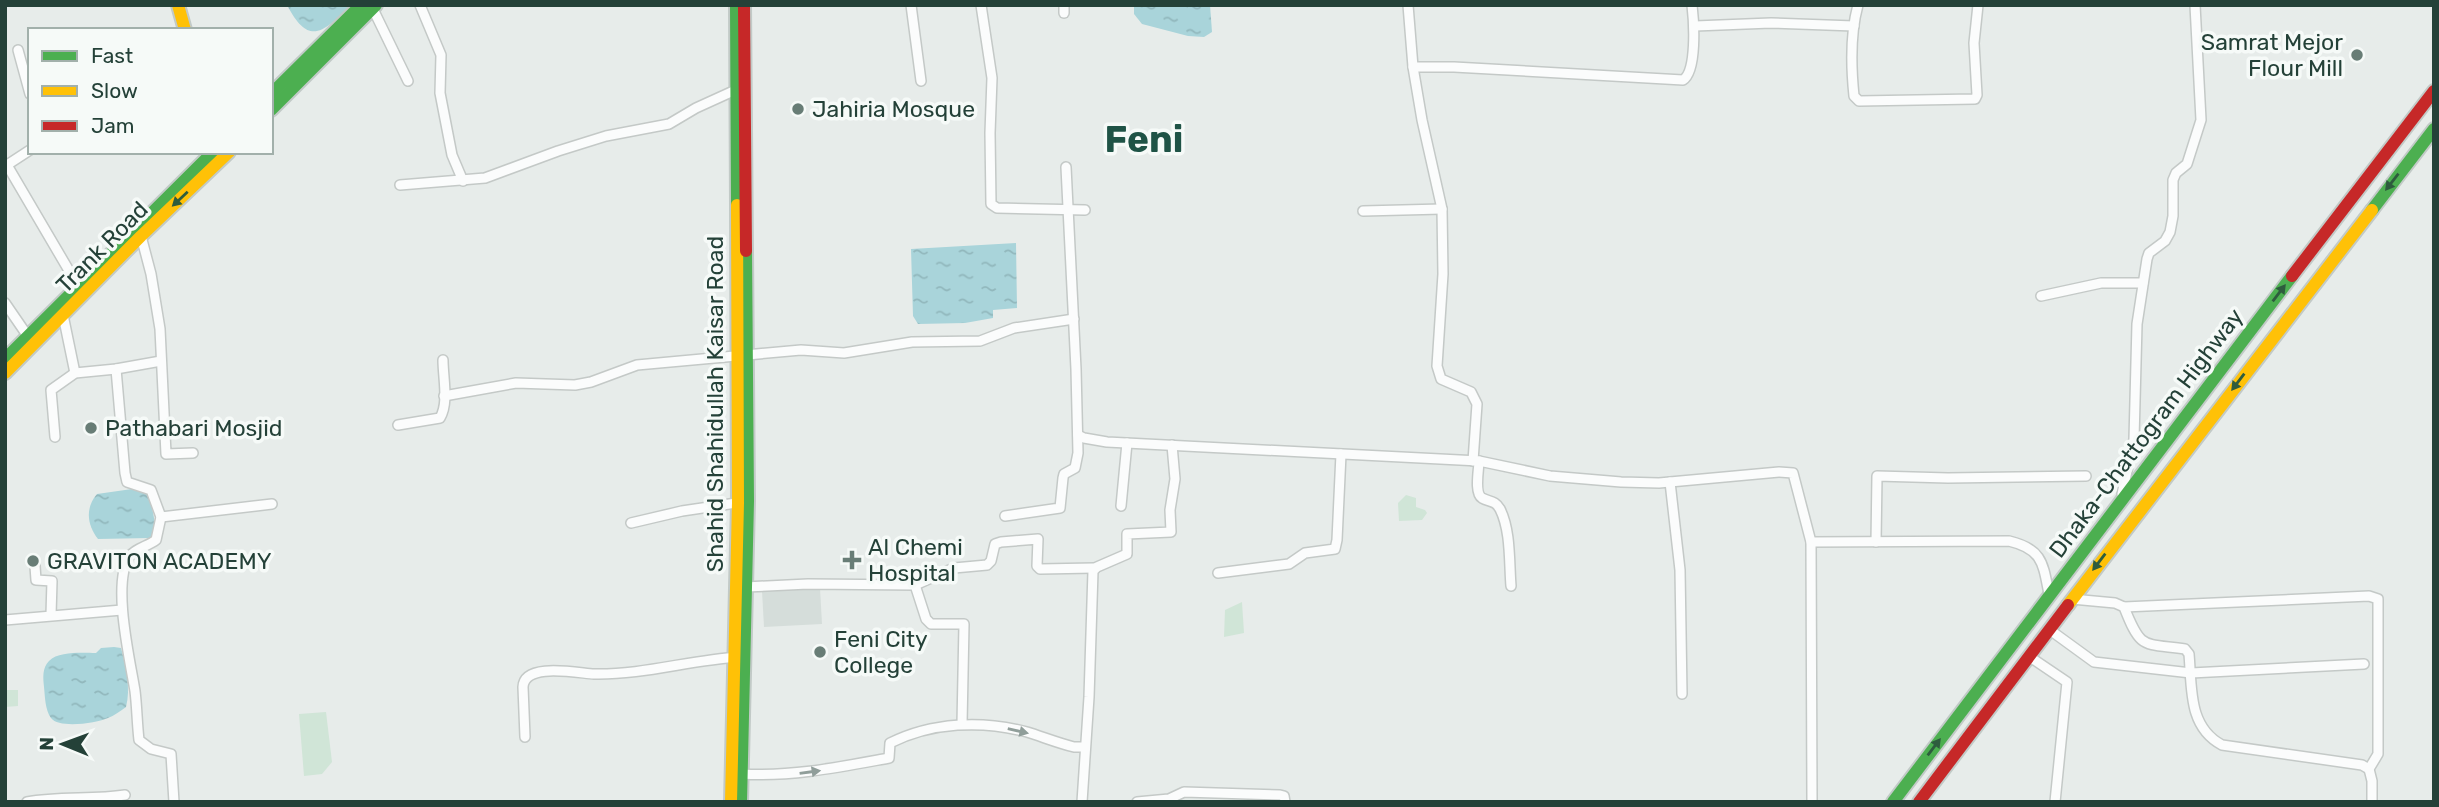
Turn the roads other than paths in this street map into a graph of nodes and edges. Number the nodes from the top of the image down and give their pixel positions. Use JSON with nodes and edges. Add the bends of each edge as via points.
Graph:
{"nodes":[{"id":1,"x":178,"y":5,"type":"edge"},
{"id":2,"x":420,"y":5,"type":"edge"},
{"id":3,"x":736,"y":5,"type":"edge"},
{"id":4,"x":744,"y":5,"type":"edge"},
{"id":5,"x":911,"y":5,"type":"edge"},
{"id":6,"x":981,"y":5,"type":"edge"},
{"id":7,"x":1408,"y":5,"type":"edge"},
{"id":8,"x":1692,"y":5,"type":"edge"},
{"id":9,"x":1858,"y":5,"type":"edge"},
{"id":10,"x":1978,"y":5,"type":"edge"},
{"id":11,"x":2195,"y":5,"type":"edge"},
{"id":12,"x":370,"y":6,"type":"edge"},
{"id":13,"x":1695,"y":26,"type":"junction"},
{"id":14,"x":1854,"y":26,"type":"junction"},
{"id":15,"x":184,"y":28,"type":"edge"},
{"id":16,"x":18,"y":50,"type":"dead end"},
{"id":17,"x":1413,"y":67,"type":"junction"},
{"id":18,"x":408,"y":81,"type":"dead end"},
{"id":19,"x":921,"y":82,"type":"dead end"},
{"id":20,"x":28,"y":87,"type":"edge"},
{"id":21,"x":739,"y":88,"type":"junction"},
{"id":22,"x":2434,"y":91,"type":"edge"},
{"id":23,"x":273,"y":92,"type":"edge"},
{"id":24,"x":273,"y":108,"type":"edge"},
{"id":25,"x":2434,"y":129,"type":"edge"},
{"id":26,"x":28,"y":151,"type":"edge"},
{"id":27,"x":216,"y":156,"type":"edge"},
{"id":28,"x":1066,"y":167,"type":"dead end"},
{"id":29,"x":463,"y":181,"type":"junction"},
{"id":30,"x":400,"y":185,"type":"dead end"},
{"id":31,"x":1442,"y":209,"type":"junction"},
{"id":32,"x":1067,"y":210,"type":"junction"},
{"id":33,"x":1085,"y":210,"type":"dead end"},
{"id":34,"x":1363,"y":211,"type":"dead end"},
{"id":35,"x":141,"y":236,"type":"junction"},
{"id":36,"x":2143,"y":282,"type":"junction"},
{"id":37,"x":78,"y":286,"type":"junction"},
{"id":38,"x":2041,"y":296,"type":"dead end"},
{"id":39,"x":5,"y":303,"type":"edge"},
{"id":40,"x":63,"y":315,"type":"junction"},
{"id":41,"x":1074,"y":320,"type":"junction"},
{"id":42,"x":27,"y":335,"type":"junction"},
{"id":43,"x":742,"y":355,"type":"junction"},
{"id":44,"x":5,"y":359,"type":"edge"},
{"id":45,"x":161,"y":360,"type":"junction"},
{"id":46,"x":443,"y":360,"type":"dead end"},
{"id":47,"x":116,"y":369,"type":"junction"},
{"id":48,"x":5,"y":373,"type":"edge"},
{"id":49,"x":75,"y":373,"type":"junction"},
{"id":50,"x":444,"y":396,"type":"junction"},
{"id":51,"x":398,"y":425,"type":"dead end"},
{"id":52,"x":1078,"y":435,"type":"junction"},
{"id":53,"x":55,"y":437,"type":"dead end"},
{"id":54,"x":1127,"y":443,"type":"junction"},
{"id":55,"x":1172,"y":445,"type":"junction"},
{"id":56,"x":193,"y":453,"type":"dead end"},
{"id":57,"x":1341,"y":454,"type":"junction"},
{"id":58,"x":1476,"y":461,"type":"junction"},
{"id":59,"x":2086,"y":476,"type":"dead end"},
{"id":60,"x":1670,"y":482,"type":"junction"},
{"id":61,"x":2121,"y":500,"type":"junction"},
{"id":62,"x":743,"y":502,"type":"junction"},
{"id":63,"x":272,"y":503,"type":"dead end"},
{"id":64,"x":1121,"y":506,"type":"dead end"},
{"id":65,"x":1005,"y":516,"type":"dead end"},
{"id":66,"x":161,"y":517,"type":"junction"},
{"id":67,"x":631,"y":523,"type":"dead end"},
{"id":68,"x":1811,"y":542,"type":"junction"},
{"id":69,"x":1876,"y":542,"type":"junction"},
{"id":70,"x":36,"y":566,"type":"dead end"},
{"id":71,"x":1094,"y":569,"type":"junction"},
{"id":72,"x":1217,"y":573,"type":"dead end"},
{"id":73,"x":915,"y":585,"type":"junction"},
{"id":74,"x":1511,"y":586,"type":"dead end"},
{"id":75,"x":746,"y":587,"type":"junction"},
{"id":76,"x":2050,"y":596,"type":"junction"},
{"id":77,"x":2071,"y":599,"type":"junction"},
{"id":78,"x":2124,"y":607,"type":"junction"},
{"id":79,"x":122,"y":610,"type":"junction"},
{"id":80,"x":51,"y":615,"type":"junction"},
{"id":81,"x":5,"y":620,"type":"edge"},
{"id":82,"x":2050,"y":631,"type":"junction"},
{"id":83,"x":739,"y":657,"type":"junction"},
{"id":84,"x":2030,"y":657,"type":"junction"},
{"id":85,"x":2364,"y":664,"type":"dead end"},
{"id":86,"x":2190,"y":673,"type":"junction"},
{"id":87,"x":1682,"y":694,"type":"dead end"},
{"id":88,"x":962,"y":724,"type":"junction"},
{"id":89,"x":525,"y":737,"type":"dead end"},
{"id":90,"x":1084,"y":747,"type":"junction"},
{"id":91,"x":2369,"y":769,"type":"junction"},
{"id":92,"x":742,"y":774,"type":"junction"},
{"id":93,"x":125,"y":795,"type":"dead end"},
{"id":94,"x":27,"y":802,"type":"edge"},
{"id":95,"x":174,"y":802,"type":"edge"},
{"id":96,"x":731,"y":802,"type":"edge"},
{"id":97,"x":741,"y":802,"type":"edge"},
{"id":98,"x":1082,"y":802,"type":"edge"},
{"id":99,"x":1137,"y":802,"type":"edge"},
{"id":100,"x":1285,"y":802,"type":"edge"},
{"id":101,"x":1812,"y":802,"type":"edge"},
{"id":102,"x":1893,"y":802,"type":"edge"},
{"id":103,"x":1919,"y":802,"type":"edge"},
{"id":104,"x":2055,"y":802,"type":"edge"},
{"id":105,"x":2372,"y":802,"type":"edge"}],
"edges":[{"from":1,"to":15,"type":"main road"},
{"from":2,"to":29,"type":"street","via":[[441,55],[440,93],[452,155]]},
{"from":3,"to":21,"type":"main road","name":"Shahid Shahidullah Kaisar Road"},
{"from":4,"to":21,"type":"main road","name":"Shahid Shahidullah Kaisar Road"},
{"from":5,"to":19,"type":"street"},
{"from":6,"to":32,"type":"street","via":[[992,78],[991,204],[997,208]]},
{"from":7,"to":17,"type":"street"},
{"from":8,"to":13,"type":"street"},
{"from":9,"to":14,"type":"street"},
{"from":10,"to":14,"type":"street","via":[[1974,43],[1977,95],[1972,100],[1856,99]]},
{"from":11,"to":36,"type":"street","via":[[2201,120],[2187,164],[2173,180],[2170,232],[2149,253]]},
{"from":12,"to":18,"type":"street"},
{"from":12,"to":23,"type":"main road"},
{"from":12,"to":24,"type":"main road"},
{"from":13,"to":14,"type":"street"},
{"from":13,"to":17,"type":"street","via":[[1692,66],[1683,80]]},
{"from":16,"to":20,"type":"street"},
{"from":17,"to":31,"type":"street"},
{"from":21,"to":29,"type":"street","via":[[669,124],[606,136],[485,178]]},
{"from":21,"to":43,"type":"main road","name":"Shahid Shahidullah Kaisar Road"},
{"from":61,"to":22,"type":"main road","name":"Dhaka-Chattogram Highway","one_way":true},
{"from":25,"to":77,"type":"main road","name":"Dhaka-Chattogram Highway","one_way":true},
{"from":26,"to":37,"type":"street","via":[[7,165]]},
{"from":27,"to":35,"type":"main road","name":"Trank Road","one_way":true},
{"from":27,"to":37,"type":"main road","name":"Trank Road"},
{"from":28,"to":32,"type":"street"},
{"from":29,"to":30,"type":"street"},
{"from":31,"to":34,"type":"street"},
{"from":31,"to":58,"type":"street","via":[[1437,366],[1441,379],[1471,392],[1477,404]]},
{"from":32,"to":33,"type":"street"},
{"from":32,"to":41,"type":"street"},
{"from":35,"to":40,"type":"main road","name":"Trank Road"},
{"from":35,"to":45,"type":"street","via":[[160,329]]},
{"from":36,"to":38,"type":"street","via":[[2101,283]]},
{"from":36,"to":61,"type":"street","via":[[2137,324],[2134,439]]},
{"from":37,"to":42,"type":"main road","name":"Trank Road"},
{"from":39,"to":42,"type":"street"},
{"from":40,"to":48,"type":"main road","name":"Trank Road"},
{"from":40,"to":49,"type":"street"},
{"from":41,"to":43,"type":"street","via":[[1014,328],[980,341],[912,342],[844,353],[801,350]]},
{"from":41,"to":52,"type":"street"},
{"from":42,"to":44,"type":"main road","name":"Trank Road"},
{"from":43,"to":50,"type":"street","via":[[636,365],[575,385],[516,383]]},
{"from":43,"to":62,"type":"main road","name":"Shahid Shahidullah Kaisar Road"},
{"from":45,"to":47,"type":"street"},
{"from":45,"to":56,"type":"street","via":[[166,454]]},
{"from":46,"to":50,"type":"street"},
{"from":47,"to":49,"type":"street"},
{"from":47,"to":66,"type":"street","via":[[127,482],[152,489]]},
{"from":49,"to":53,"type":"street","via":[[51,390]]},
{"from":50,"to":51,"type":"street","via":[[440,418]]},
{"from":52,"to":54,"type":"street"},
{"from":52,"to":65,"type":"street","via":[[1075,468],[1064,474],[1060,508]]},
{"from":54,"to":55,"type":"street"},
{"from":54,"to":64,"type":"street"},
{"from":55,"to":57,"type":"street"},
{"from":55,"to":71,"type":"street","via":[[1171,532],[1127,534],[1124,557]]},
{"from":57,"to":58,"type":"street"},
{"from":57,"to":72,"type":"street","via":[[1335,549],[1305,553],[1289,564]]},
{"from":58,"to":60,"type":"street","via":[[1550,476]]},
{"from":58,"to":74,"type":"street","via":[[1478,492],[1496,504],[1506,529]]},
{"from":59,"to":69,"type":"street","via":[[1877,476]]},
{"from":60,"to":68,"type":"street","via":[[1794,474]]},
{"from":60,"to":87,"type":"street","via":[[1680,570]]},
{"from":61,"to":76,"type":"main road","name":"Dhaka-Chattogram Highway"},
{"from":62,"to":67,"type":"street"},
{"from":62,"to":75,"type":"main road","name":"Shahid Shahidullah Kaisar Road"},
{"from":62,"to":83,"type":"main road","name":"Shahid Shahidullah Kaisar Road"},
{"from":63,"to":66,"type":"street"},
{"from":66,"to":79,"type":"street","via":[[156,540],[127,559]]},
{"from":68,"to":69,"type":"street"},
{"from":68,"to":101,"type":"street"},
{"from":69,"to":76,"type":"street","via":[[1983,540],[2026,545],[2044,566]]},
{"from":70,"to":80,"type":"street","via":[[36,580],[52,581]]},
{"from":71,"to":73,"type":"street","via":[[1041,569],[1037,566],[1038,539],[1001,542],[995,544],[987,565],[954,568]]},
{"from":71,"to":90,"type":"street"},
{"from":73,"to":75,"type":"street"},
{"from":73,"to":88,"type":"street","via":[[931,624],[964,624]]},
{"from":75,"to":83,"type":"main road","name":"Shahid Shahidullah Kaisar Road"},
{"from":102,"to":76,"type":"main road","name":"Dhaka-Chattogram Highway","one_way":true},
{"from":77,"to":78,"type":"street"},
{"from":77,"to":82,"type":"main road","name":"Dhaka-Chattogram Highway"},
{"from":78,"to":86,"type":"street","via":[[2144,643],[2185,649]]},
{"from":78,"to":91,"type":"street","via":[[2378,599],[2378,754]]},
{"from":79,"to":80,"type":"street"},
{"from":79,"to":95,"type":"street","via":[[139,740],[171,754]]},
{"from":80,"to":81,"type":"street"},
{"from":82,"to":84,"type":"main road","name":"Dhaka-Chattogram Highway"},
{"from":82,"to":86,"type":"street","via":[[2094,662]]},
{"from":83,"to":89,"type":"street","via":[[607,674],[556,670],[526,676]]},
{"from":83,"to":92,"type":"main road","name":"Shahid Shahidullah Kaisar Road"},
{"from":83,"to":96,"type":"main road","name":"Shahid Shahidullah Kaisar Road"},
{"from":84,"to":103,"type":"main road","name":"Dhaka-Chattogram Highway"},
{"from":84,"to":104,"type":"street","via":[[2067,682]]},
{"from":85,"to":86,"type":"street"},
{"from":86,"to":91,"type":"street","via":[[2201,729],[2222,745]]},
{"from":88,"to":90,"type":"street","one_way":true,"via":[[1005,728]]},
{"from":92,"to":88,"type":"street","one_way":true,"via":[[795,774],[889,758],[890,743],[901,737]]},
{"from":90,"to":98,"type":"street"},
{"from":91,"to":105,"type":"street"},
{"from":92,"to":97,"type":"main road","name":"Shahid Shahidullah Kaisar Road"},
{"from":93,"to":94,"type":"street"},
{"from":99,"to":100,"type":"street","via":[[1169,799],[1184,792],[1280,795]]}]}
